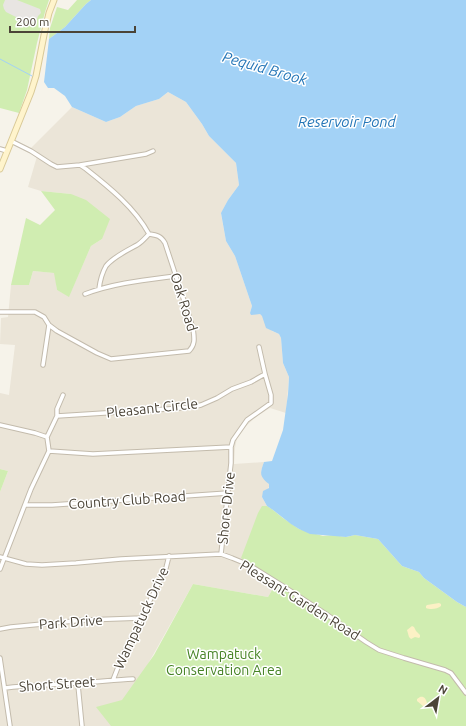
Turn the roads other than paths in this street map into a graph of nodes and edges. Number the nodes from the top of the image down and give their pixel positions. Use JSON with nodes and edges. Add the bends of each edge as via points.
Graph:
{"nodes":[{"id":1,"x":54,"y":0,"type":"edge"},
{"id":2,"x":11,"y":141,"type":"junction"},
{"id":3,"x":0,"y":149,"type":"edge"},
{"id":4,"x":7,"y":151,"type":"junction"},
{"id":5,"x":153,"y":151,"type":"dead end"},
{"id":6,"x":80,"y":165,"type":"junction"},
{"id":7,"x":0,"y":169,"type":"edge"},
{"id":8,"x":149,"y":234,"type":"junction"},
{"id":9,"x":176,"y":276,"type":"junction"},
{"id":10,"x":99,"y":289,"type":"junction"},
{"id":11,"x":85,"y":294,"type":"dead end"},
{"id":12,"x":0,"y":312,"type":"edge"},
{"id":13,"x":49,"y":326,"type":"junction"},
{"id":14,"x":259,"y":348,"type":"dead end"},
{"id":15,"x":43,"y":365,"type":"dead end"},
{"id":16,"x":265,"y":374,"type":"junction"},
{"id":17,"x":63,"y":395,"type":"dead end"},
{"id":18,"x":57,"y":416,"type":"junction"},
{"id":19,"x":0,"y":425,"type":"edge"},
{"id":20,"x":47,"y":437,"type":"junction"},
{"id":21,"x":230,"y":446,"type":"junction"},
{"id":22,"x":49,"y":451,"type":"junction"},
{"id":23,"x":228,"y":493,"type":"junction"},
{"id":24,"x":26,"y":505,"type":"junction"},
{"id":25,"x":221,"y":554,"type":"junction"},
{"id":26,"x":169,"y":556,"type":"junction"},
{"id":27,"x":2,"y":558,"type":"edge"},
{"id":28,"x":0,"y":569,"type":"edge"},
{"id":29,"x":142,"y":618,"type":"junction"},
{"id":30,"x":0,"y":629,"type":"edge"},
{"id":31,"x":0,"y":658,"type":"edge"},
{"id":32,"x":113,"y":680,"type":"junction"},
{"id":33,"x":133,"y":680,"type":"dead end"},
{"id":34,"x":79,"y":683,"type":"junction"},
{"id":35,"x":5,"y":688,"type":"junction"},
{"id":36,"x":466,"y":693,"type":"edge"},
{"id":37,"x":10,"y":726,"type":"edge"},
{"id":38,"x":82,"y":726,"type":"edge"}],
"edges":[{"from":1,"to":2,"type":"main road","via":[[36,76]]},
{"from":2,"to":4,"type":"main road"},
{"from":2,"to":6,"type":"street","via":[[57,167]]},
{"from":3,"to":4,"type":"street"},
{"from":4,"to":7,"type":"main road"},
{"from":5,"to":6,"type":"street"},
{"from":6,"to":8,"type":"street","name":"Oak Road","via":[[126,204]]},
{"from":8,"to":9,"type":"street","name":"Oak Road","via":[[156,235],[165,242]]},
{"from":8,"to":10,"type":"street","via":[[139,244],[110,261],[102,273]]},
{"from":9,"to":10,"type":"street"},
{"from":9,"to":13,"type":"street","name":"Oak Road","via":[[193,328],[194,344],[189,351],[111,359]]},
{"from":10,"to":11,"type":"street"},
{"from":12,"to":13,"type":"street","name":"Oak Road","via":[[36,312],[44,317]]},
{"from":13,"to":15,"type":"street"},
{"from":14,"to":16,"type":"street"},
{"from":16,"to":18,"type":"street","name":"Pleasant Circle","via":[[217,398],[192,407]]},
{"from":16,"to":21,"type":"street","via":[[271,403],[247,420]]},
{"from":17,"to":18,"type":"street"},
{"from":18,"to":20,"type":"street"},
{"from":19,"to":20,"type":"street"},
{"from":20,"to":22,"type":"street"},
{"from":21,"to":22,"type":"street","via":[[94,454]]},
{"from":21,"to":23,"type":"street","name":"Shore Drive"},
{"from":22,"to":24,"type":"street"},
{"from":23,"to":24,"type":"street","name":"Country Club Road"},
{"from":23,"to":25,"type":"street","name":"Shore Drive"},
{"from":24,"to":27,"type":"street"},
{"from":25,"to":26,"type":"street","name":"Pleasant Garden Road"},
{"from":25,"to":36,"type":"street","name":"Pleasant Garden Road","via":[[255,569],[379,650],[451,673]]},
{"from":26,"to":27,"type":"street","name":"Pleasant Garden Road","via":[[42,565]]},
{"from":26,"to":29,"type":"street","name":"Wampatuck Drive","via":[[166,568]]},
{"from":27,"to":28,"type":"street"},
{"from":29,"to":30,"type":"street","name":"Park Drive","via":[[85,620]]},
{"from":29,"to":32,"type":"street","name":"Wampatuck Drive"},
{"from":31,"to":35,"type":"street"},
{"from":32,"to":33,"type":"street","name":"Short Street"},
{"from":32,"to":34,"type":"street","name":"Short Street"},
{"from":34,"to":35,"type":"street","name":"Short Street"},
{"from":34,"to":38,"type":"street"},
{"from":35,"to":37,"type":"street"}]}
